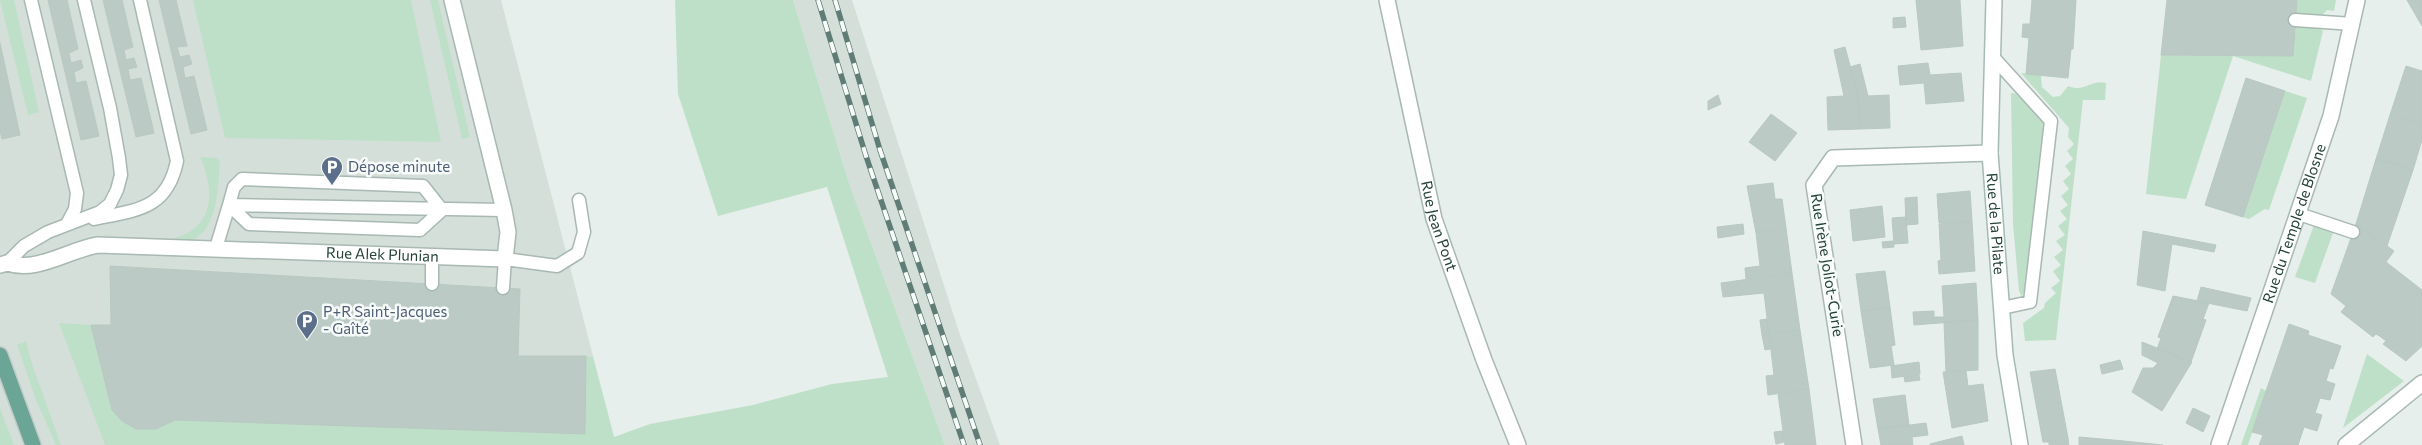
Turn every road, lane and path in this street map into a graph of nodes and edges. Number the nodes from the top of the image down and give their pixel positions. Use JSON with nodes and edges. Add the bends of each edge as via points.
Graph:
{"nodes":[{"id":1,"x":31,"y":0,"type":"edge"},
{"id":2,"x":84,"y":0,"type":"edge"},
{"id":3,"x":140,"y":0,"type":"edge"},
{"id":4,"x":452,"y":0,"type":"edge"},
{"id":5,"x":1387,"y":0,"type":"edge"},
{"id":6,"x":1994,"y":0,"type":"edge"},
{"id":7,"x":2357,"y":0,"type":"edge"},
{"id":8,"x":2295,"y":20,"type":"dead end"},
{"id":9,"x":2353,"y":24,"type":"junction"},
{"id":10,"x":1993,"y":57,"type":"junction"},
{"id":11,"x":1990,"y":153,"type":"junction"},
{"id":12,"x":578,"y":200,"type":"dead end"},
{"id":13,"x":229,"y":204,"type":"junction"},
{"id":14,"x":442,"y":210,"type":"junction"},
{"id":15,"x":504,"y":210,"type":"junction"},
{"id":16,"x":2299,"y":214,"type":"junction"},
{"id":17,"x":67,"y":224,"type":"junction"},
{"id":18,"x":2353,"y":232,"type":"dead end"},
{"id":19,"x":216,"y":248,"type":"junction"},
{"id":20,"x":432,"y":257,"type":"junction"},
{"id":21,"x":505,"y":259,"type":"junction"},
{"id":22,"x":3,"y":264,"type":"edge"},
{"id":23,"x":432,"y":284,"type":"dead end"},
{"id":24,"x":504,"y":288,"type":"dead end"},
{"id":25,"x":2002,"y":308,"type":"junction"},
{"id":26,"x":0,"y":355,"type":"edge"},
{"id":27,"x":2422,"y":383,"type":"edge"},
{"id":28,"x":32,"y":445,"type":"edge"},
{"id":29,"x":1518,"y":445,"type":"edge"},
{"id":30,"x":1854,"y":445,"type":"edge"},
{"id":31,"x":2020,"y":445,"type":"edge"},
{"id":32,"x":2219,"y":445,"type":"edge"},
{"id":33,"x":2346,"y":445,"type":"edge"}],
"edges":[{"from":1,"to":17,"type":"lane","via":[[77,193],[75,209]]},
{"from":2,"to":17,"type":"lane","via":[[110,108],[121,176],[110,204],[100,212]]},
{"from":3,"to":17,"type":"lane","via":[[177,160],[174,174],[157,200],[142,209]]},
{"from":4,"to":15,"type":"street"},
{"from":5,"to":29,"type":"street","name":"Rue Jean Pont","via":[[1434,219]]},
{"from":6,"to":10,"type":"street","name":"Rue de la Pilate"},
{"from":7,"to":9,"type":"street","name":"Rue du Temple de Blosne"},
{"from":8,"to":9,"type":"lane"},
{"from":9,"to":16,"type":"street","name":"Rue du Temple de Blosne","via":[[2331,116]]},
{"from":10,"to":11,"type":"street","name":"Rue de la Pilate"},
{"from":10,"to":25,"type":"lane","via":[[2052,121],[2030,302]]},
{"from":11,"to":25,"type":"street","name":"Rue de la Pilate"},
{"from":11,"to":30,"type":"street","name":"Rue Irène Joliot-Curie","via":[[1833,158],[1814,185]]},
{"from":12,"to":21,"type":"lane","via":[[584,232],[578,253],[557,266]]},
{"from":13,"to":14,"type":"lane"},
{"from":13,"to":14,"type":"lane","via":[[249,224],[420,230]]},
{"from":13,"to":14,"type":"lane","via":[[234,187],[242,179],[423,186]]},
{"from":13,"to":19,"type":"lane"},
{"from":14,"to":15,"type":"lane"},
{"from":15,"to":21,"type":"street","via":[[508,232]]},
{"from":16,"to":18,"type":"lane"},
{"from":16,"to":32,"type":"street","name":"Rue du Temple de Blosne"},
{"from":17,"to":22,"type":"lane","via":[[24,246]]},
{"from":19,"to":20,"type":"street","name":"Rue Alek Plunian"},
{"from":19,"to":22,"type":"street","name":"Rue Alek Plunian","via":[[98,244],[29,266]]},
{"from":20,"to":21,"type":"street","name":"Rue Alek Plunian"},
{"from":20,"to":23,"type":"lane"},
{"from":21,"to":24,"type":"lane"},
{"from":25,"to":31,"type":"street","name":"Rue de la Pilate","via":[[2005,355]]},
{"from":26,"to":28,"type":"main road"},
{"from":27,"to":33,"type":"street"}]}
